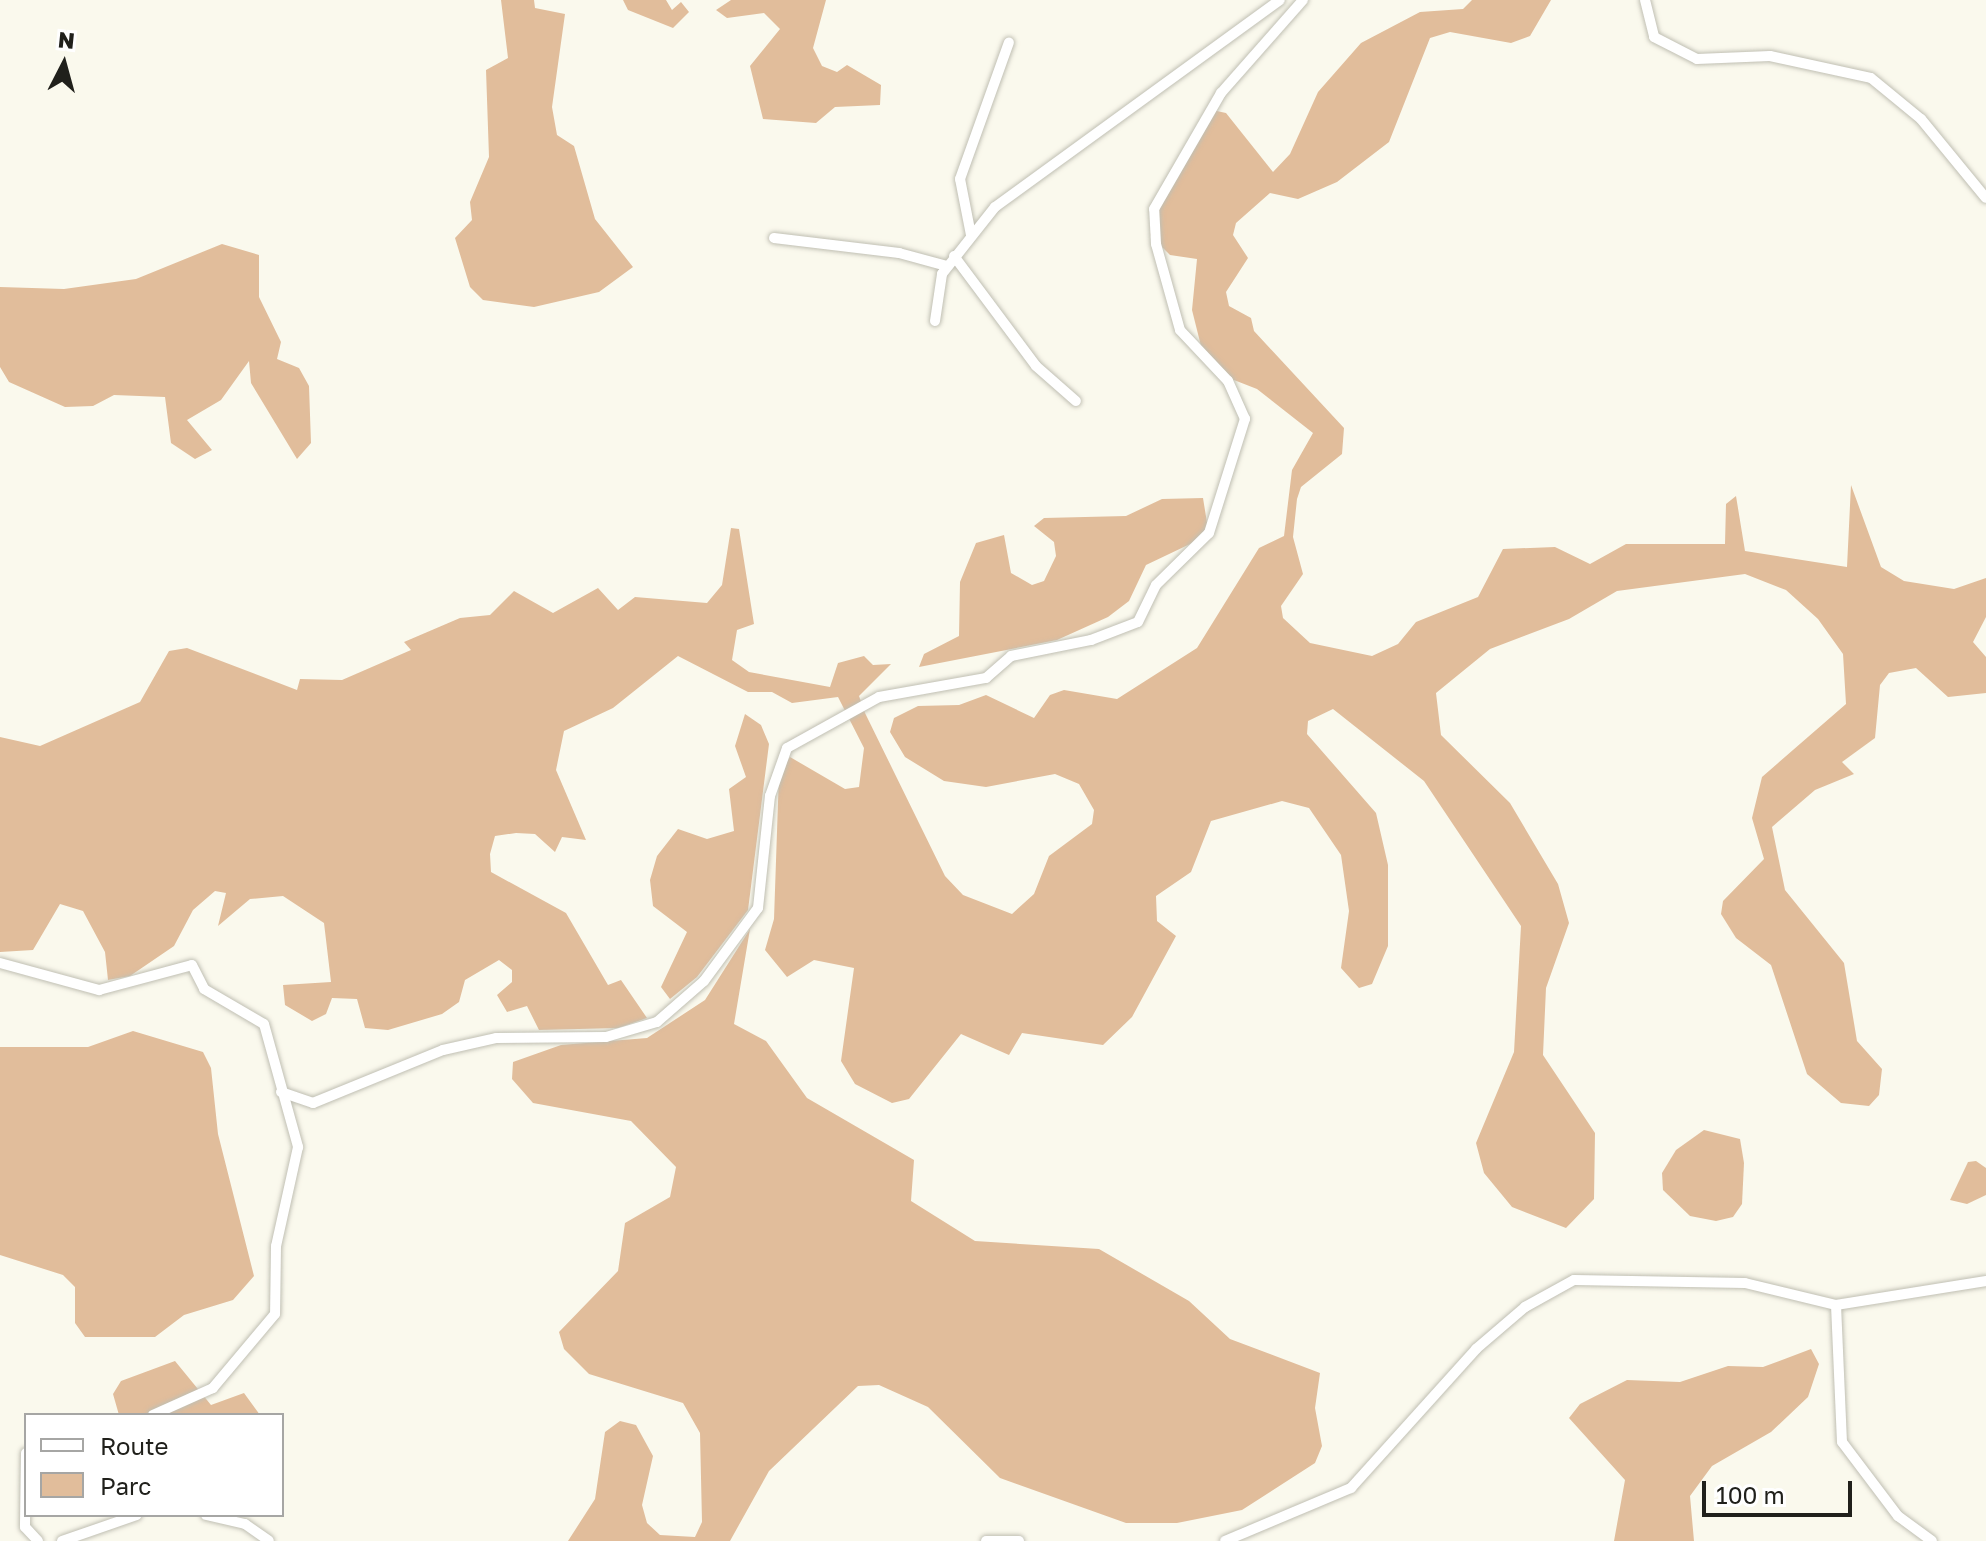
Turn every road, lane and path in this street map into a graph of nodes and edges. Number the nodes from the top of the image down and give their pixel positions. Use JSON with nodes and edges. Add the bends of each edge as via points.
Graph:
{"nodes":[{"id":1,"x":1280,"y":0,"type":"edge"},
{"id":2,"x":1303,"y":0,"type":"edge"},
{"id":3,"x":1645,"y":0,"type":"edge"},
{"id":4,"x":1009,"y":42,"type":"dead end"},
{"id":5,"x":1986,"y":198,"type":"edge"},
{"id":6,"x":971,"y":235,"type":"junction"},
{"id":7,"x":774,"y":238,"type":"dead end"},
{"id":8,"x":954,"y":256,"type":"junction"},
{"id":9,"x":947,"y":266,"type":"junction"},
{"id":10,"x":935,"y":321,"type":"dead end"},
{"id":11,"x":1076,"y":401,"type":"dead end"},
{"id":12,"x":0,"y":963,"type":"edge"},
{"id":13,"x":281,"y":1092,"type":"junction"},
{"id":14,"x":1986,"y":1281,"type":"edge"},
{"id":15,"x":1836,"y":1305,"type":"junction"},
{"id":16,"x":157,"y":1413,"type":"edge"},
{"id":17,"x":25,"y":1517,"type":"edge"},
{"id":18,"x":131,"y":1517,"type":"edge"},
{"id":19,"x":215,"y":1517,"type":"edge"},
{"id":20,"x":38,"y":1541,"type":"edge"},
{"id":21,"x":62,"y":1541,"type":"edge"},
{"id":22,"x":269,"y":1541,"type":"edge"},
{"id":23,"x":986,"y":1541,"type":"edge"},
{"id":24,"x":1019,"y":1541,"type":"edge"},
{"id":25,"x":1225,"y":1541,"type":"edge"},
{"id":26,"x":1932,"y":1541,"type":"edge"}],
"edges":[{"from":1,"to":6,"type":"street","via":[[1035,173]]},
{"from":2,"to":13,"type":"street","via":[[1221,93],[1153,214],[1180,330],[1228,381],[1245,419],[1209,533],[1156,585],[1138,622],[1011,656],[986,678],[879,697],[787,748],[770,796],[758,908],[704,981],[657,1022],[606,1037],[496,1038],[443,1050],[313,1103]]},
{"from":3,"to":5,"type":"street","via":[[1654,37],[1697,59],[1770,56],[1871,78],[1921,119]]},
{"from":4,"to":6,"type":"street","via":[[960,179]]},
{"from":6,"to":8,"type":"street"},
{"from":7,"to":9,"type":"street","via":[[899,253]]},
{"from":8,"to":9,"type":"street"},
{"from":8,"to":11,"type":"street","via":[[1027,356]]},
{"from":9,"to":10,"type":"street"},
{"from":12,"to":13,"type":"street","via":[[99,990],[192,965],[204,989],[264,1024]]},
{"from":13,"to":16,"type":"street","via":[[298,1147],[276,1246],[275,1314],[213,1388]]},
{"from":14,"to":15,"type":"street"},
{"from":15,"to":25,"type":"street","via":[[1745,1283],[1667,1287],[1591,1278],[1553,1288],[1476,1349],[1351,1488]]},
{"from":15,"to":26,"type":"street","via":[[1842,1442],[1898,1516]]},
{"from":17,"to":20,"type":"street","via":[[25,1527]]},
{"from":18,"to":21,"type":"street"},
{"from":19,"to":22,"type":"street","via":[[245,1524]]},
{"from":23,"to":24,"type":"street"}]}
